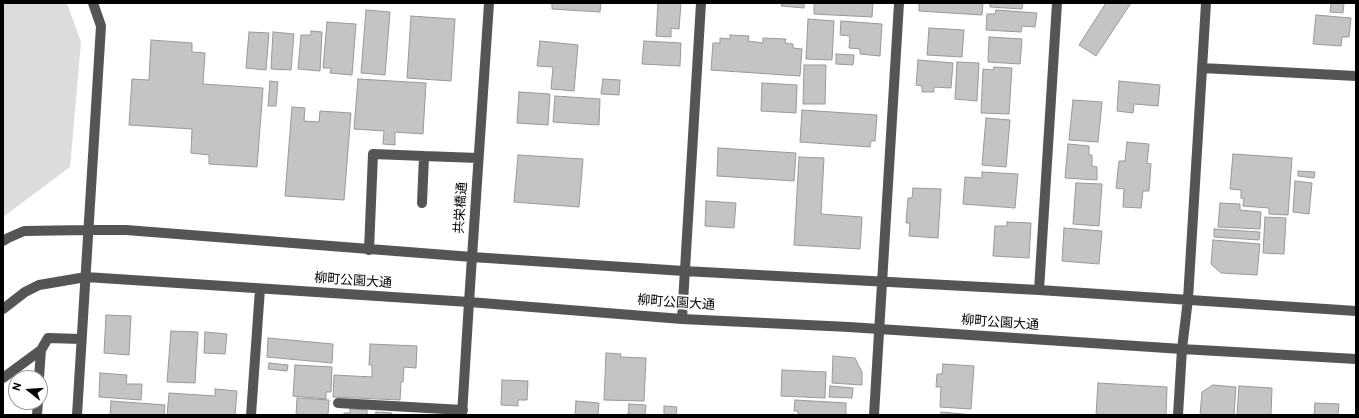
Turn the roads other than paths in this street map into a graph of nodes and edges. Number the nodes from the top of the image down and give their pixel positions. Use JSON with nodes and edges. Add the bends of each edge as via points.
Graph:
{"nodes":[{"id":1,"x":93,"y":3,"type":"edge"},
{"id":2,"x":489,"y":3,"type":"edge"},
{"id":3,"x":700,"y":3,"type":"edge"},
{"id":4,"x":899,"y":3,"type":"edge"},
{"id":5,"x":1057,"y":3,"type":"edge"},
{"id":6,"x":1206,"y":3,"type":"edge"},
{"id":7,"x":1202,"y":68,"type":"junction"},
{"id":8,"x":1356,"y":76,"type":"edge"},
{"id":9,"x":424,"y":156,"type":"junction"},
{"id":10,"x":478,"y":158,"type":"junction"},
{"id":11,"x":422,"y":203,"type":"dead end"},
{"id":12,"x":88,"y":230,"type":"junction"},
{"id":13,"x":3,"y":241,"type":"edge"},
{"id":14,"x":369,"y":250,"type":"junction"},
{"id":15,"x":472,"y":257,"type":"junction"},
{"id":16,"x":684,"y":271,"type":"junction"},
{"id":17,"x":86,"y":277,"type":"junction"},
{"id":18,"x":883,"y":281,"type":"junction"},
{"id":19,"x":260,"y":289,"type":"junction"},
{"id":20,"x":1039,"y":290,"type":"junction"},
{"id":21,"x":1188,"y":299,"type":"junction"},
{"id":22,"x":469,"y":302,"type":"junction"},
{"id":23,"x":3,"y":309,"type":"edge"},
{"id":24,"x":1356,"y":311,"type":"edge"},
{"id":25,"x":682,"y":319,"type":"junction"},
{"id":26,"x":880,"y":329,"type":"junction"},
{"id":27,"x":81,"y":339,"type":"junction"},
{"id":28,"x":1182,"y":349,"type":"junction"},
{"id":29,"x":41,"y":350,"type":"junction"},
{"id":30,"x":1356,"y":359,"type":"edge"},
{"id":31,"x":40,"y":370,"type":"edge"},
{"id":32,"x":3,"y":378,"type":"edge"},
{"id":33,"x":338,"y":403,"type":"dead end"},
{"id":34,"x":462,"y":412,"type":"edge"},
{"id":35,"x":77,"y":415,"type":"edge"},
{"id":36,"x":251,"y":415,"type":"edge"},
{"id":37,"x":874,"y":415,"type":"edge"},
{"id":38,"x":1178,"y":415,"type":"edge"}],
"edges":[{"from":1,"to":12,"type":"street","via":[[101,26]]},
{"from":2,"to":10,"type":"street","name":"共栄橋通"},
{"from":3,"to":16,"type":"street"},
{"from":4,"to":18,"type":"street"},
{"from":5,"to":20,"type":"street"},
{"from":6,"to":7,"type":"street"},
{"from":7,"to":8,"type":"street"},
{"from":7,"to":21,"type":"street"},
{"from":9,"to":10,"type":"street"},
{"from":9,"to":11,"type":"street"},
{"from":9,"to":14,"type":"street","via":[[374,154]]},
{"from":10,"to":15,"type":"street","name":"共栄橋通"},
{"from":12,"to":13,"type":"street","via":[[24,231]]},
{"from":12,"to":14,"type":"street","via":[[126,230]]},
{"from":12,"to":17,"type":"street"},
{"from":14,"to":15,"type":"street"},
{"from":15,"to":16,"type":"street"},
{"from":15,"to":22,"type":"street","name":"共栄橋通"},
{"from":16,"to":18,"type":"street"},
{"from":16,"to":25,"type":"street"},
{"from":17,"to":19,"type":"street","name":"柳町公園大通"},
{"from":17,"to":23,"type":"street","name":"柳町公園大通","via":[[39,285]]},
{"from":17,"to":27,"type":"street"},
{"from":18,"to":20,"type":"street"},
{"from":18,"to":26,"type":"street"},
{"from":19,"to":22,"type":"street","name":"柳町公園大通"},
{"from":19,"to":36,"type":"street"},
{"from":20,"to":21,"type":"street"},
{"from":21,"to":24,"type":"street"},
{"from":21,"to":28,"type":"street"},
{"from":22,"to":25,"type":"street","name":"柳町公園大通"},
{"from":22,"to":34,"type":"street","name":"共栄橋通"},
{"from":25,"to":26,"type":"street","name":"柳町公園大通"},
{"from":26,"to":28,"type":"street","name":"柳町公園大通"},
{"from":26,"to":37,"type":"street"},
{"from":27,"to":29,"type":"street","via":[[48,338]]},
{"from":27,"to":35,"type":"street"},
{"from":28,"to":30,"type":"street","name":"柳町公園大通"},
{"from":28,"to":38,"type":"street"},
{"from":29,"to":31,"type":"street"},
{"from":29,"to":32,"type":"street"},
{"from":33,"to":34,"type":"street"}]}
